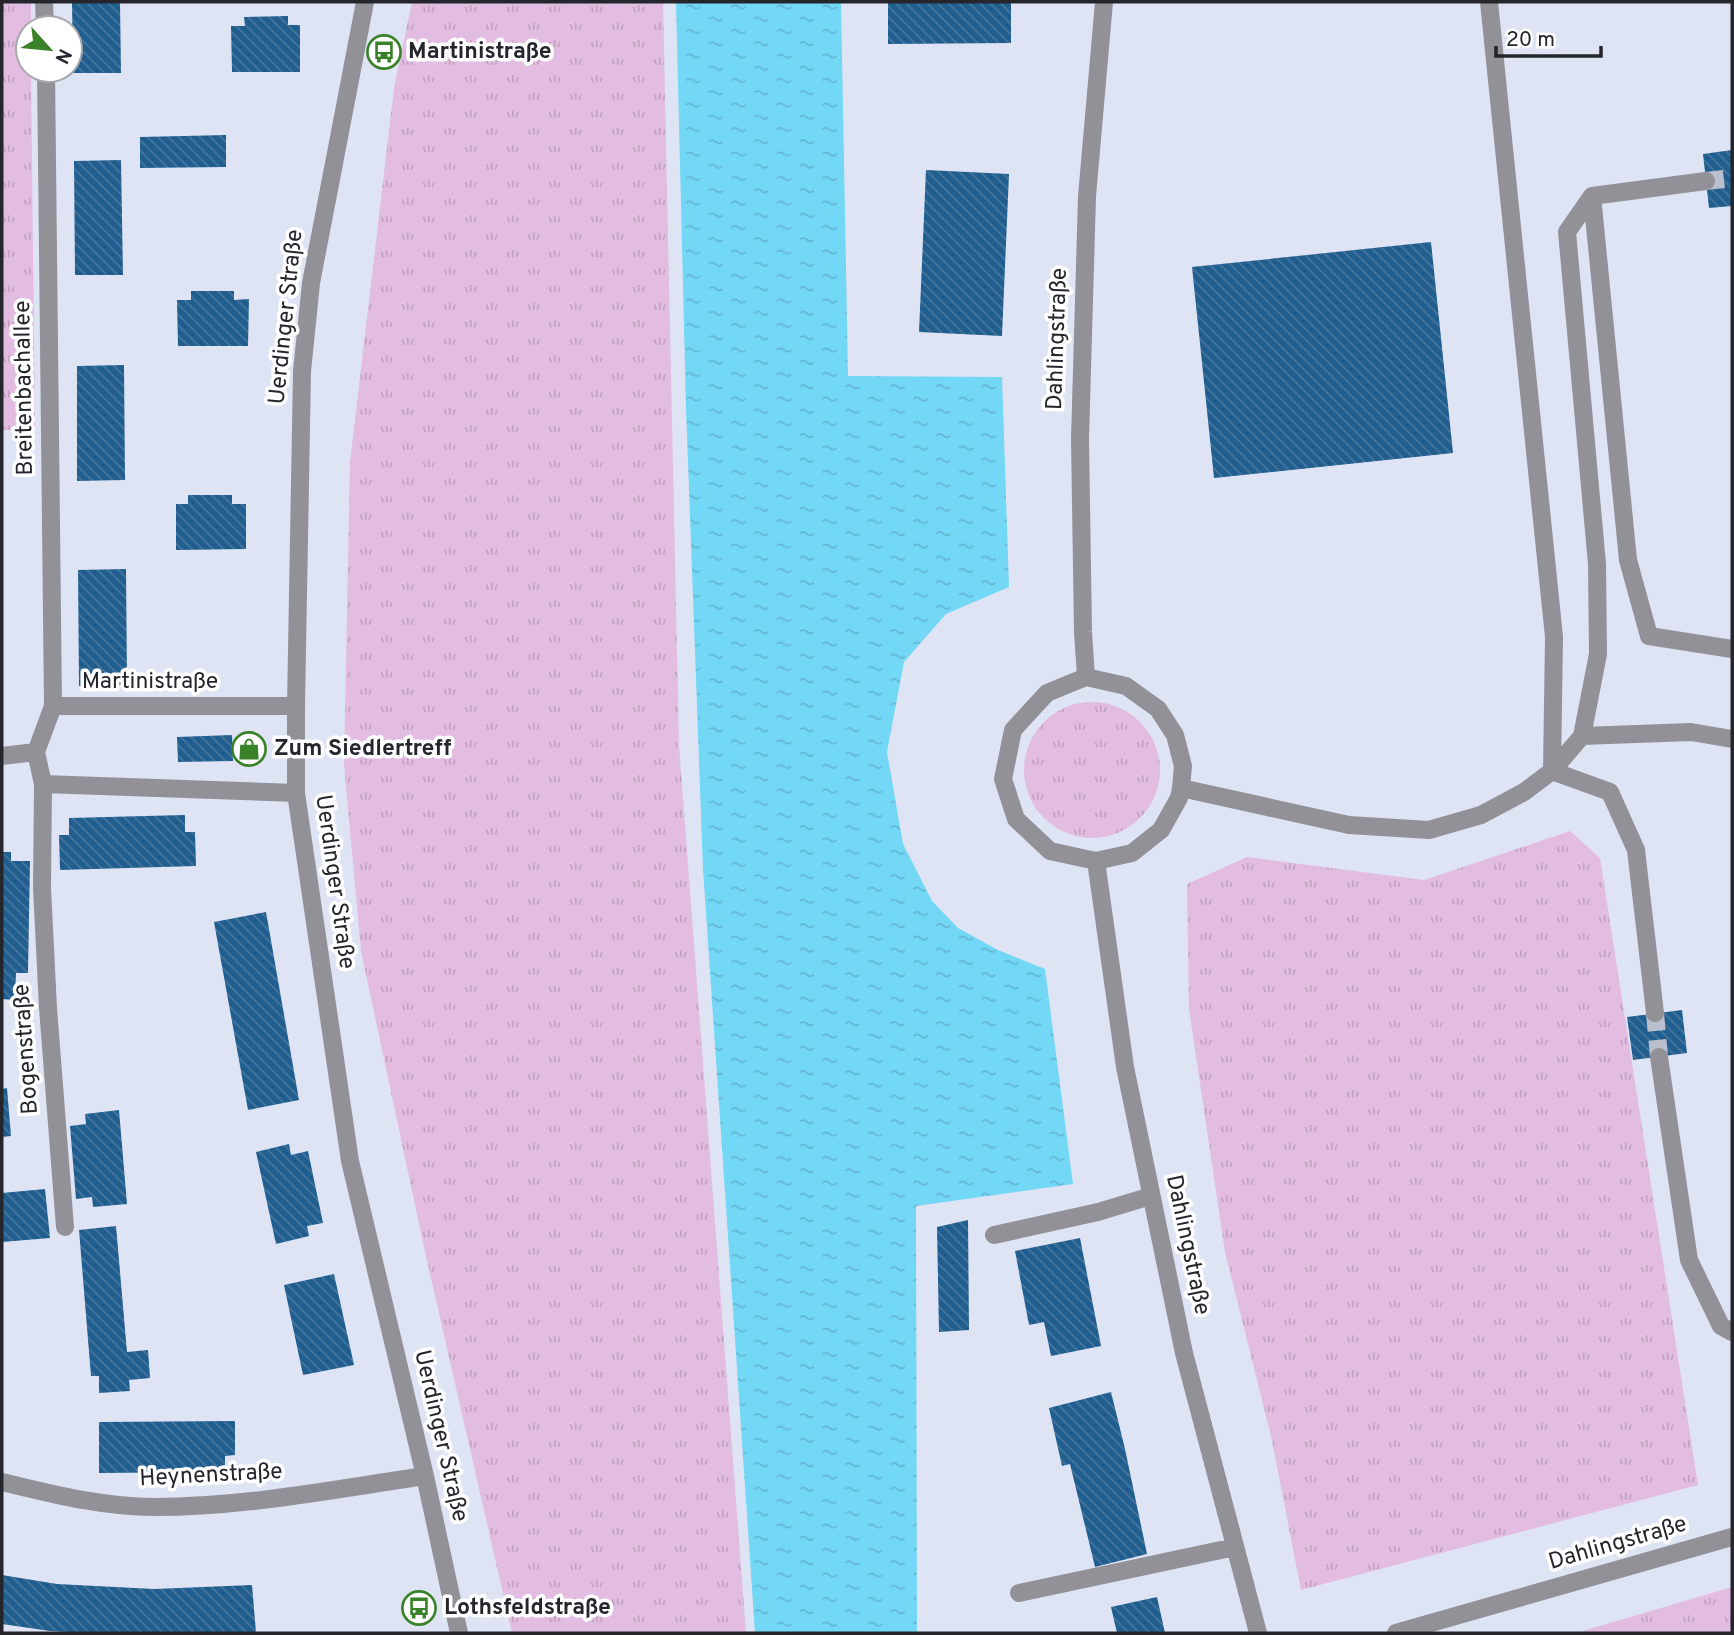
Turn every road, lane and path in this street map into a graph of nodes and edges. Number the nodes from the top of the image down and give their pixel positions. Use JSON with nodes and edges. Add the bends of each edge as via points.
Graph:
{"nodes":[{"id":1,"x":365,"y":2,"type":"edge"},
{"id":2,"x":1104,"y":2,"type":"edge"},
{"id":3,"x":1489,"y":2,"type":"edge"},
{"id":4,"x":46,"y":84,"type":"edge"},
{"id":5,"x":1706,"y":181,"type":"tunnel mouth"},
{"id":6,"x":1592,"y":196,"type":"junction"},
{"id":7,"x":1732,"y":649,"type":"edge"},
{"id":8,"x":1086,"y":677,"type":"junction"},
{"id":9,"x":53,"y":706,"type":"junction"},
{"id":10,"x":296,"y":706,"type":"junction"},
{"id":11,"x":1582,"y":736,"type":"junction"},
{"id":12,"x":1732,"y":739,"type":"edge"},
{"id":13,"x":36,"y":752,"type":"junction"},
{"id":14,"x":2,"y":756,"type":"edge"},
{"id":15,"x":1552,"y":771,"type":"junction"},
{"id":16,"x":43,"y":784,"type":"junction"},
{"id":17,"x":1181,"y":788,"type":"junction"},
{"id":18,"x":296,"y":793,"type":"junction"},
{"id":19,"x":1096,"y":862,"type":"junction"},
{"id":20,"x":1655,"y":1013,"type":"tunnel mouth"},
{"id":21,"x":1659,"y":1056,"type":"tunnel mouth"},
{"id":22,"x":1151,"y":1196,"type":"junction"},
{"id":23,"x":65,"y":1227,"type":"dead end"},
{"id":24,"x":995,"y":1235,"type":"dead end"},
{"id":25,"x":1732,"y":1332,"type":"edge"},
{"id":26,"x":425,"y":1476,"type":"junction"},
{"id":27,"x":2,"y":1482,"type":"edge"},
{"id":28,"x":1732,"y":1537,"type":"edge"},
{"id":29,"x":1235,"y":1547,"type":"junction"},
{"id":30,"x":1019,"y":1593,"type":"dead end"},
{"id":31,"x":459,"y":1633,"type":"edge"},
{"id":32,"x":1258,"y":1633,"type":"edge"},
{"id":33,"x":1396,"y":1633,"type":"edge"}],
"edges":[{"from":1,"to":10,"type":"street","name":"Uerdinger Straße","via":[[311,283],[302,371]]},
{"from":2,"to":8,"type":"street","name":"Dahlingstraße","via":[[1087,196],[1081,399]]},
{"from":3,"to":15,"type":"street","via":[[1554,637]]},
{"from":4,"to":9,"type":"street","name":"Breitenbachallee"},
{"from":5,"to":6,"type":"street"},
{"from":6,"to":7,"type":"street","via":[[1628,560],[1648,636]]},
{"from":6,"to":11,"type":"street","via":[[1567,232],[1597,564],[1598,654]]},
{"from":8,"to":17,"type":"street","via":[[1126,686],[1158,709],[1175,735],[1183,766]]},
{"from":8,"to":19,"type":"street","via":[[1047,693],[1013,730],[1003,779],[1016,819],[1050,851]]},
{"from":9,"to":10,"type":"street","name":"Martinistraße"},
{"from":9,"to":13,"type":"street","name":"Martinistraße"},
{"from":10,"to":18,"type":"street","name":"Uerdinger Straße"},
{"from":11,"to":12,"type":"street","via":[[1691,732]]},
{"from":11,"to":15,"type":"street"},
{"from":13,"to":14,"type":"street"},
{"from":13,"to":16,"type":"street"},
{"from":15,"to":17,"type":"street","via":[[1481,815],[1429,830],[1349,825]]},
{"from":15,"to":20,"type":"street","via":[[1610,792],[1636,850]]},
{"from":16,"to":18,"type":"street"},
{"from":16,"to":23,"type":"street","name":"Bogenstraße","via":[[42,888]]},
{"from":17,"to":19,"type":"street","via":[[1161,830],[1132,853]]},
{"from":18,"to":26,"type":"street","name":"Uerdinger Straße","via":[[350,1161]]},
{"from":19,"to":22,"type":"street","name":"Dahlingstraße","via":[[1125,1067]]},
{"from":21,"to":25,"type":"street","via":[[1689,1260],[1721,1326]]},
{"from":22,"to":24,"type":"street","via":[[1098,1213]]},
{"from":22,"to":29,"type":"street","name":"Dahlingstraße","via":[[1184,1353]]},
{"from":26,"to":27,"type":"street","name":"Heynenstraße","via":[[239,1503],[153,1507],[75,1500]]},
{"from":26,"to":31,"type":"street","name":"Uerdinger Straße"},
{"from":28,"to":33,"type":"street","name":"Dahlingstraße"},
{"from":29,"to":30,"type":"street"},
{"from":29,"to":32,"type":"street","name":"Dahlingstraße"}]}
